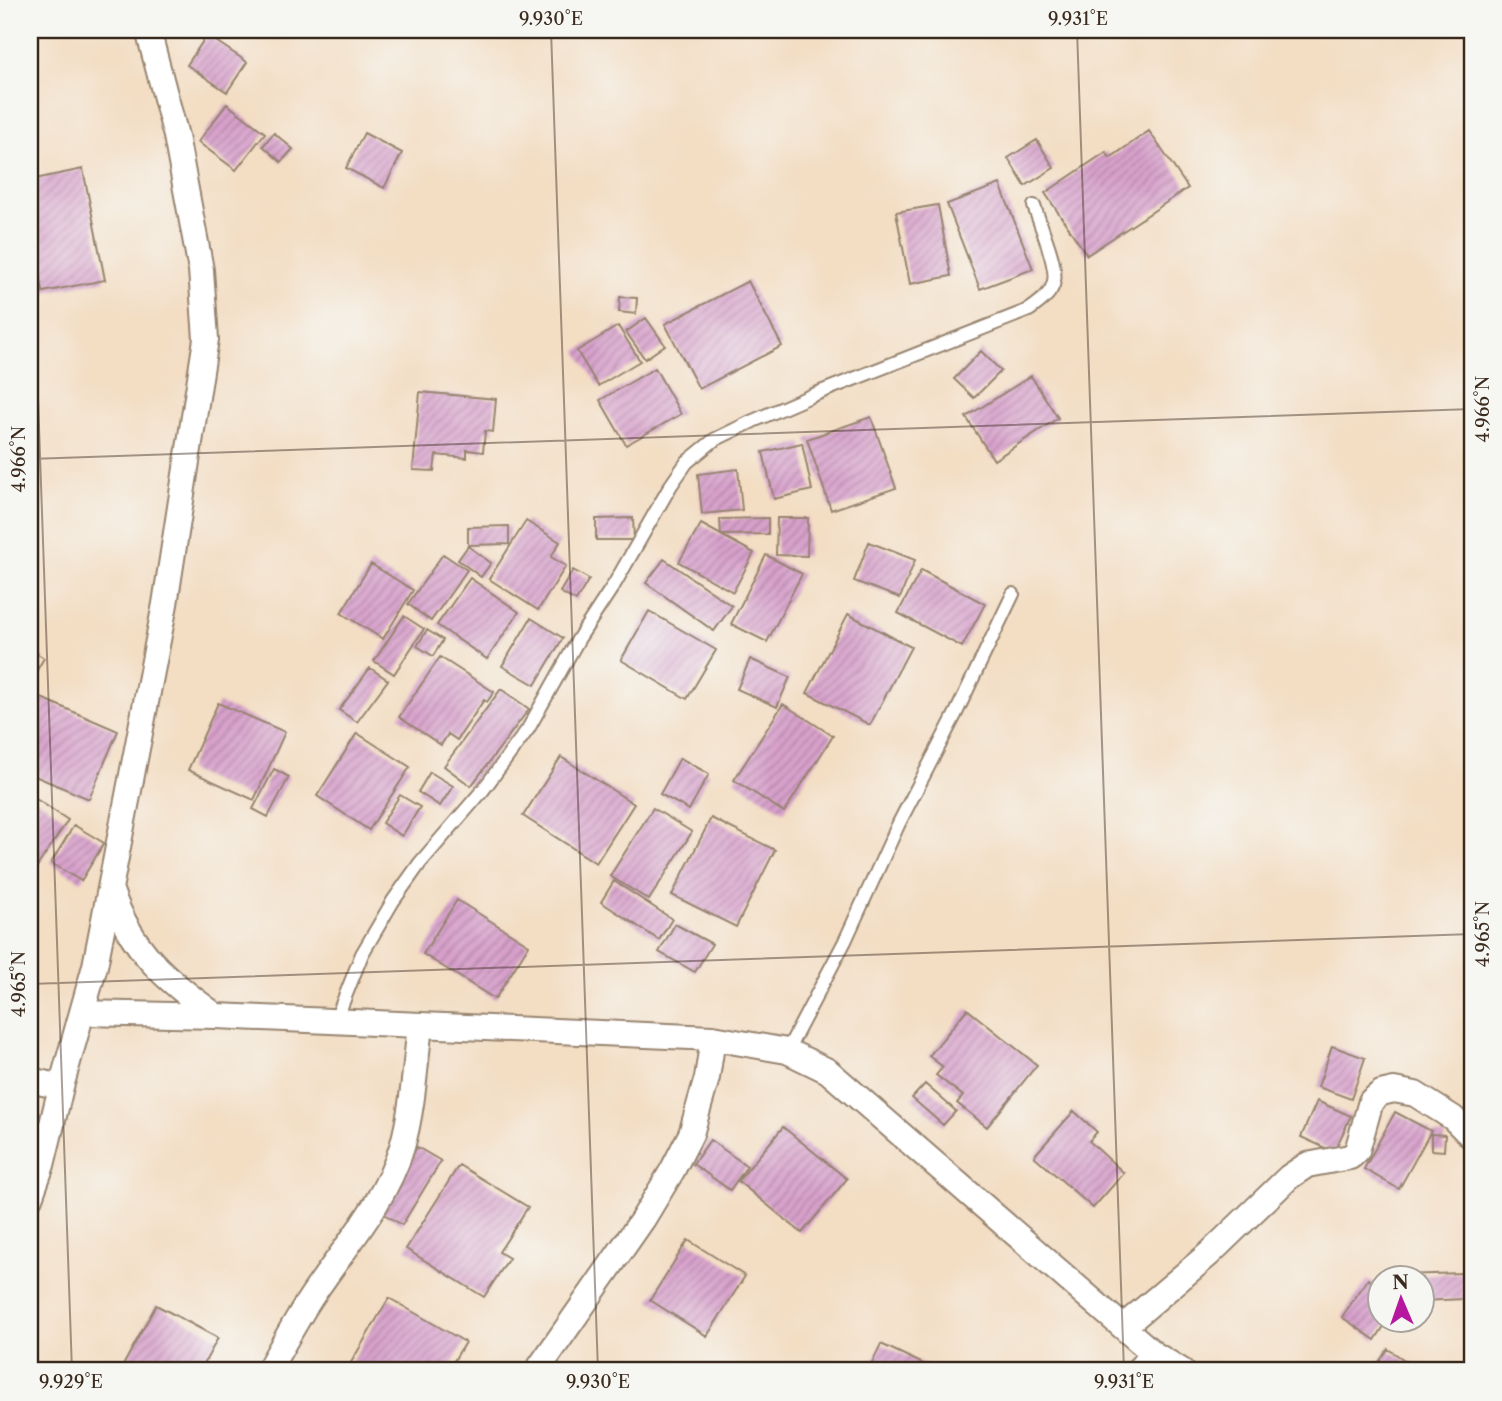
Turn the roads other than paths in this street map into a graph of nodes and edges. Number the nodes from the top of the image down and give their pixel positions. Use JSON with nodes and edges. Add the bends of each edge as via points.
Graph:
{"nodes":[{"id":1,"x":148,"y":30,"type":"edge"},
{"id":2,"x":1034,"y":205,"type":"dead end"},
{"id":3,"x":1013,"y":594,"type":"dead end"},
{"id":4,"x":111,"y":890,"type":"junction"},
{"id":5,"x":83,"y":1013,"type":"junction"},
{"id":6,"x":216,"y":1016,"type":"junction"},
{"id":7,"x":335,"y":1022,"type":"junction"},
{"id":8,"x":420,"y":1026,"type":"junction"},
{"id":9,"x":713,"y":1038,"type":"junction"},
{"id":10,"x":787,"y":1051,"type":"junction"},
{"id":11,"x":30,"y":1080,"type":"edge"},
{"id":12,"x":61,"y":1087,"type":"junction"},
{"id":13,"x":1472,"y":1138,"type":"edge"},
{"id":14,"x":30,"y":1198,"type":"edge"},
{"id":15,"x":1123,"y":1327,"type":"junction"},
{"id":16,"x":1145,"y":1363,"type":"edge"},
{"id":17,"x":268,"y":1371,"type":"edge"},
{"id":18,"x":537,"y":1371,"type":"edge"},
{"id":19,"x":1182,"y":1371,"type":"edge"}],
"edges":[{"from":1,"to":4,"type":"street","via":[[184,176],[201,270],[206,339],[165,604]]},
{"from":2,"to":7,"type":"lane","via":[[1055,281],[1045,298],[1029,310],[753,421],[714,440],[687,462],[528,729],[393,901],[362,954]]},
{"from":3,"to":10,"type":"lane"},
{"from":4,"to":5,"type":"street"},
{"from":4,"to":6,"type":"street","via":[[130,936],[155,967]]},
{"from":5,"to":6,"type":"street"},
{"from":5,"to":12,"type":"street"},
{"from":6,"to":7,"type":"street"},
{"from":7,"to":8,"type":"street"},
{"from":8,"to":9,"type":"street"},
{"from":8,"to":17,"type":"street","via":[[402,1147],[391,1174]]},
{"from":9,"to":10,"type":"street"},
{"from":9,"to":18,"type":"street","via":[[691,1134],[643,1219]]},
{"from":10,"to":15,"type":"street","via":[[828,1071]]},
{"from":11,"to":12,"type":"street"},
{"from":12,"to":14,"type":"street"},
{"from":13,"to":15,"type":"street","via":[[1453,1118],[1415,1094],[1381,1093],[1371,1101],[1357,1151],[1350,1157],[1307,1165],[1289,1177]]},
{"from":15,"to":16,"type":"street"},
{"from":16,"to":19,"type":"street"}]}
